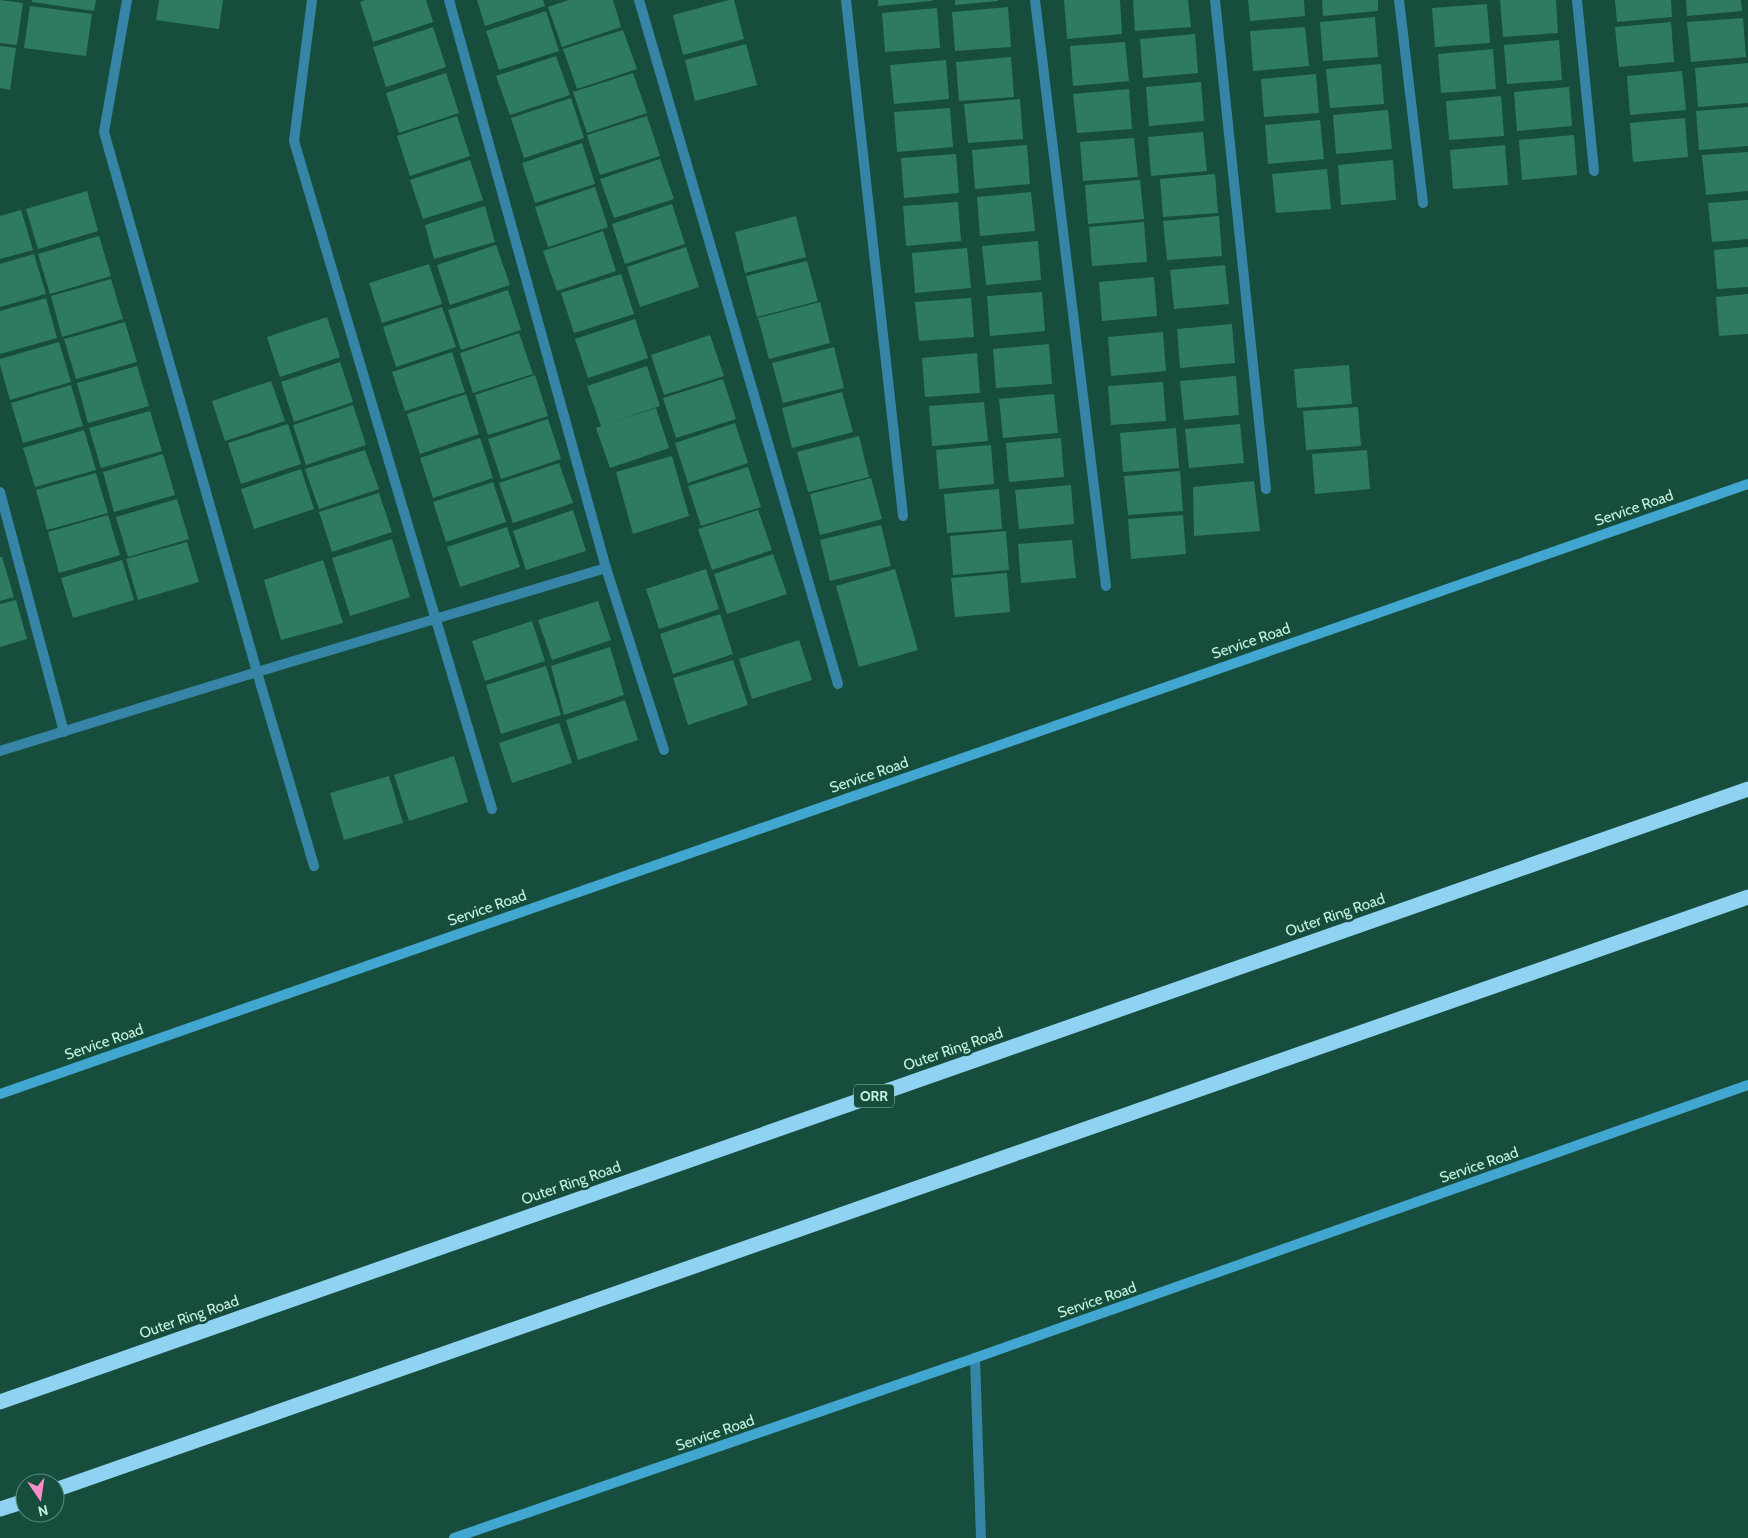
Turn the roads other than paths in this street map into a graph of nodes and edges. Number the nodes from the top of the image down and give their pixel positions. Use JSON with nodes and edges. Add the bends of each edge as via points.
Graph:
{"nodes":[{"id":1,"x":127,"y":0,"type":"edge"},
{"id":2,"x":312,"y":0,"type":"edge"},
{"id":3,"x":449,"y":0,"type":"edge"},
{"id":4,"x":639,"y":0,"type":"edge"},
{"id":5,"x":846,"y":0,"type":"edge"},
{"id":6,"x":1035,"y":0,"type":"edge"},
{"id":7,"x":1215,"y":0,"type":"edge"},
{"id":8,"x":1399,"y":0,"type":"edge"},
{"id":9,"x":1577,"y":0,"type":"edge"},
{"id":10,"x":1594,"y":172,"type":"dead end"},
{"id":11,"x":1423,"y":202,"type":"dead end"},
{"id":12,"x":1748,"y":484,"type":"edge"},
{"id":13,"x":1266,"y":489,"type":"dead end"},
{"id":14,"x":0,"y":492,"type":"edge"},
{"id":15,"x":903,"y":516,"type":"dead end"},
{"id":16,"x":606,"y":568,"type":"junction"},
{"id":17,"x":1106,"y":586,"type":"dead end"},
{"id":18,"x":436,"y":620,"type":"junction"},
{"id":19,"x":257,"y":672,"type":"junction"},
{"id":20,"x":838,"y":684,"type":"dead end"},
{"id":21,"x":64,"y":732,"type":"junction"},
{"id":22,"x":664,"y":750,"type":"dead end"},
{"id":23,"x":0,"y":751,"type":"edge"},
{"id":24,"x":1748,"y":789,"type":"edge"},
{"id":25,"x":492,"y":809,"type":"dead end"},
{"id":26,"x":314,"y":866,"type":"dead end"},
{"id":27,"x":1748,"y":897,"type":"edge"},
{"id":28,"x":1748,"y":1086,"type":"edge"},
{"id":29,"x":0,"y":1094,"type":"edge"},
{"id":30,"x":975,"y":1358,"type":"junction"},
{"id":31,"x":0,"y":1402,"type":"edge"},
{"id":32,"x":65,"y":1486,"type":"edge"},
{"id":33,"x":15,"y":1504,"type":"edge"},
{"id":34,"x":0,"y":1509,"type":"edge"},
{"id":35,"x":454,"y":1538,"type":"edge"},
{"id":36,"x":982,"y":1538,"type":"edge"}],
"edges":[{"from":1,"to":19,"type":"street","via":[[104,132]]},
{"from":2,"to":18,"type":"street","via":[[294,141]]},
{"from":3,"to":16,"type":"street"},
{"from":4,"to":20,"type":"street"},
{"from":5,"to":15,"type":"street"},
{"from":6,"to":17,"type":"street"},
{"from":7,"to":13,"type":"street"},
{"from":8,"to":11,"type":"street"},
{"from":9,"to":10,"type":"street"},
{"from":12,"to":29,"type":"main road","name":"Service Road"},
{"from":14,"to":21,"type":"street"},
{"from":16,"to":18,"type":"street"},
{"from":16,"to":22,"type":"street"},
{"from":18,"to":19,"type":"street"},
{"from":18,"to":25,"type":"street"},
{"from":19,"to":21,"type":"street"},
{"from":19,"to":26,"type":"street"},
{"from":21,"to":23,"type":"street"},
{"from":24,"to":31,"type":"highway","name":"Outer Ring Road","number":"ORR"},
{"from":27,"to":32,"type":"highway"},
{"from":28,"to":30,"type":"main road","name":"Service Road"},
{"from":30,"to":35,"type":"main road","name":"Service Road"},
{"from":30,"to":36,"type":"street"},
{"from":33,"to":34,"type":"highway"}]}
